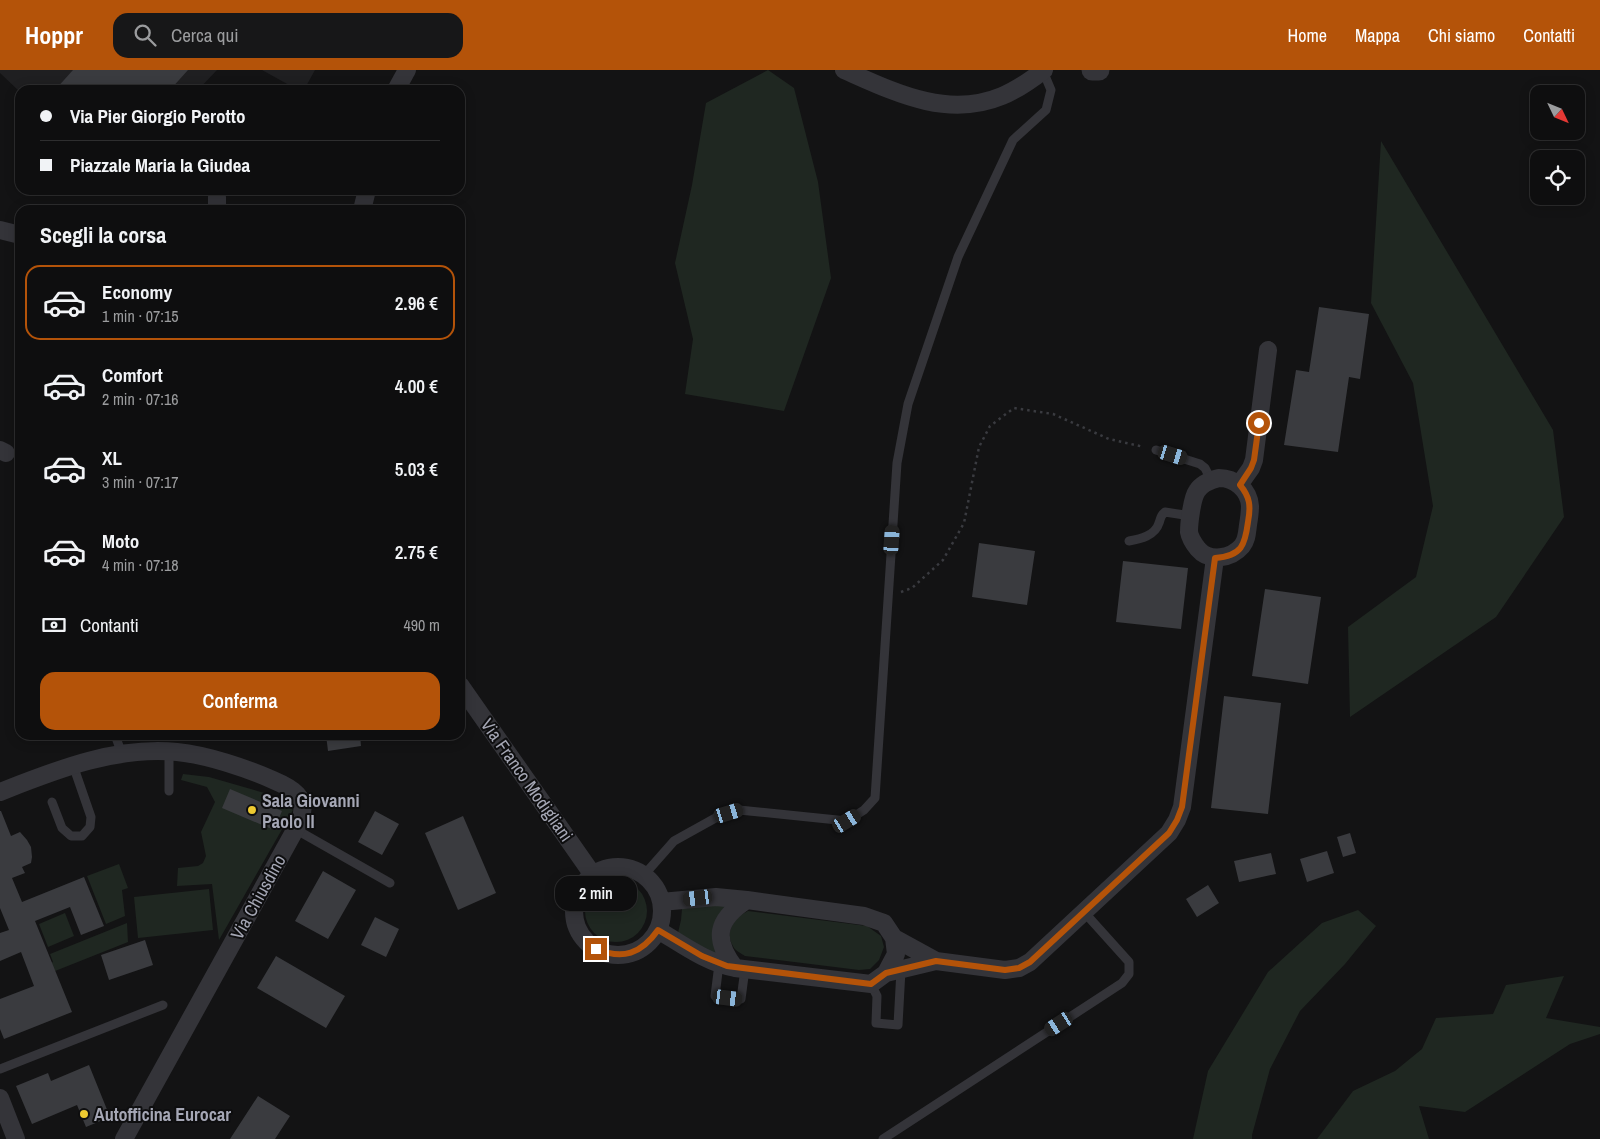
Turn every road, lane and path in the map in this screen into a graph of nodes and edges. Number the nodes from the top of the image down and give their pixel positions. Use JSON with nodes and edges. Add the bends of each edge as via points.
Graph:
{"nodes":[{"id":1,"x":407,"y":70,"type":"edge"},
{"id":2,"x":844,"y":70,"type":"edge"},
{"id":3,"x":1044,"y":70,"type":"edge"},
{"id":4,"x":1092,"y":70,"type":"edge"},
{"id":5,"x":1099,"y":70,"type":"edge"},
{"id":6,"x":399,"y":85,"type":"edge"},
{"id":7,"x":0,"y":230,"type":"edge"},
{"id":8,"x":15,"y":234,"type":"edge"},
{"id":9,"x":1268,"y":350,"type":"dead end"},
{"id":10,"x":1156,"y":450,"type":"joint"},
{"id":11,"x":1212,"y":480,"type":"junction"},
{"id":12,"x":1240,"y":485,"type":"junction"},
{"id":13,"x":1191,"y":516,"type":"junction"},
{"id":14,"x":1128,"y":541,"type":"dead end"},
{"id":15,"x":1215,"y":558,"type":"junction"},
{"id":16,"x":888,"y":598,"type":"junction"},
{"id":17,"x":465,"y":692,"type":"edge"},
{"id":18,"x":117,"y":740,"type":"edge"},
{"id":19,"x":169,"y":752,"type":"junction"},
{"id":20,"x":122,"y":754,"type":"junction"},
{"id":21,"x":74,"y":765,"type":"junction"},
{"id":22,"x":169,"y":791,"type":"dead end"},
{"id":23,"x":0,"y":792,"type":"edge"},
{"id":24,"x":52,"y":802,"type":"dead end"},
{"id":25,"x":295,"y":829,"type":"junction"},
{"id":26,"x":644,"y":874,"type":"junction"},
{"id":27,"x":593,"y":875,"type":"junction"},
{"id":28,"x":390,"y":883,"type":"dead end"},
{"id":29,"x":747,"y":900,"type":"junction"},
{"id":30,"x":661,"y":902,"type":"junction"},
{"id":31,"x":1084,"y":912,"type":"junction"},
{"id":32,"x":658,"y":930,"type":"junction"},
{"id":33,"x":894,"y":938,"type":"junction"},
{"id":34,"x":936,"y":961,"type":"junction"},
{"id":35,"x":733,"y":967,"type":"junction"},
{"id":36,"x":893,"y":972,"type":"junction"},
{"id":37,"x":871,"y":984,"type":"junction"},
{"id":38,"x":163,"y":1005,"type":"dead end"},
{"id":39,"x":0,"y":1069,"type":"edge"},
{"id":40,"x":0,"y":1098,"type":"edge"},
{"id":41,"x":16,"y":1139,"type":"edge"},
{"id":42,"x":124,"y":1139,"type":"edge"},
{"id":43,"x":883,"y":1139,"type":"edge"}],
"edges":[{"from":1,"to":6,"type":"street"},
{"from":2,"to":3,"type":"street","via":[[904,96],[956,104],[1000,97]]},
{"from":3,"to":16,"type":"lane","via":[[1051,90],[1046,110],[1012,140],[958,257],[908,404],[897,463]]},
{"from":4,"to":5,"type":"street"},
{"from":7,"to":8,"type":"street"},
{"from":9,"to":12,"type":"street","via":[[1254,460]]},
{"from":10,"to":11,"type":"lane","via":[[1200,464]]},
{"from":10,"to":16,"type":"path","via":[[1108,439],[1053,414],[1014,408],[990,426],[979,447],[964,523],[943,560],[912,588]]},
{"from":11,"to":12,"type":"street","via":[[1227,478]]},
{"from":11,"to":13,"type":"street","via":[[1196,491]]},
{"from":12,"to":15,"type":"street","via":[[1250,508],[1246,540],[1234,553]]},
{"from":13,"to":14,"type":"lane","via":[[1165,512],[1152,533]]},
{"from":13,"to":15,"type":"street","via":[[1189,532],[1193,542],[1200,551]]},
{"from":15,"to":31,"type":"street","via":[[1180,814],[1169,833]]},
{"from":16,"to":26,"type":"lane","via":[[875,798],[847,821],[739,810],[719,816],[674,841]]},
{"from":17,"to":27,"type":"street","name":"Via Franco Modigliani"},
{"from":18,"to":20,"type":"lane"},
{"from":19,"to":20,"type":"street","name":"Via Chiusdino"},
{"from":19,"to":22,"type":"lane"},
{"from":19,"to":25,"type":"street","name":"Via Chiusdino","via":[[199,756],[248,770],[291,789],[300,797],[303,808]]},
{"from":20,"to":21,"type":"street","name":"Via Chiusdino"},
{"from":21,"to":23,"type":"street","name":"Via Chiusdino"},
{"from":21,"to":24,"type":"lane","via":[[92,817],[90,827],[82,836],[71,836],[62,828]]},
{"from":25,"to":28,"type":"lane"},
{"from":25,"to":42,"type":"street","name":"Via Chiusdino"},
{"from":26,"to":27,"type":"street","via":[[621,868],[606,869]]},
{"from":26,"to":30,"type":"street"},
{"from":27,"to":32,"type":"street","via":[[576,898],[574,913],[584,940],[609,954],[624,955],[638,951]]},
{"from":29,"to":30,"type":"street","via":[[716,897]]},
{"from":29,"to":33,"type":"street","via":[[864,916],[884,923]]},
{"from":29,"to":35,"type":"street","via":[[730,912],[720,930],[722,945]]},
{"from":30,"to":32,"type":"street"},
{"from":31,"to":34,"type":"street","via":[[1030,962],[1019,968],[1005,970]]},
{"from":31,"to":43,"type":"lane","via":[[1129,962],[1129,974],[1122,983]]},
{"from":32,"to":35,"type":"street","via":[[702,956]]},
{"from":33,"to":34,"type":"street"},
{"from":33,"to":36,"type":"street"},
{"from":34,"to":36,"type":"street"},
{"from":35,"to":37,"type":"street"},
{"from":36,"to":37,"type":"street"},
{"from":36,"to":37,"type":"lane","via":[[898,1026],[876,1023],[876,996]]},
{"from":38,"to":39,"type":"lane"},
{"from":40,"to":41,"type":"street"}]}
